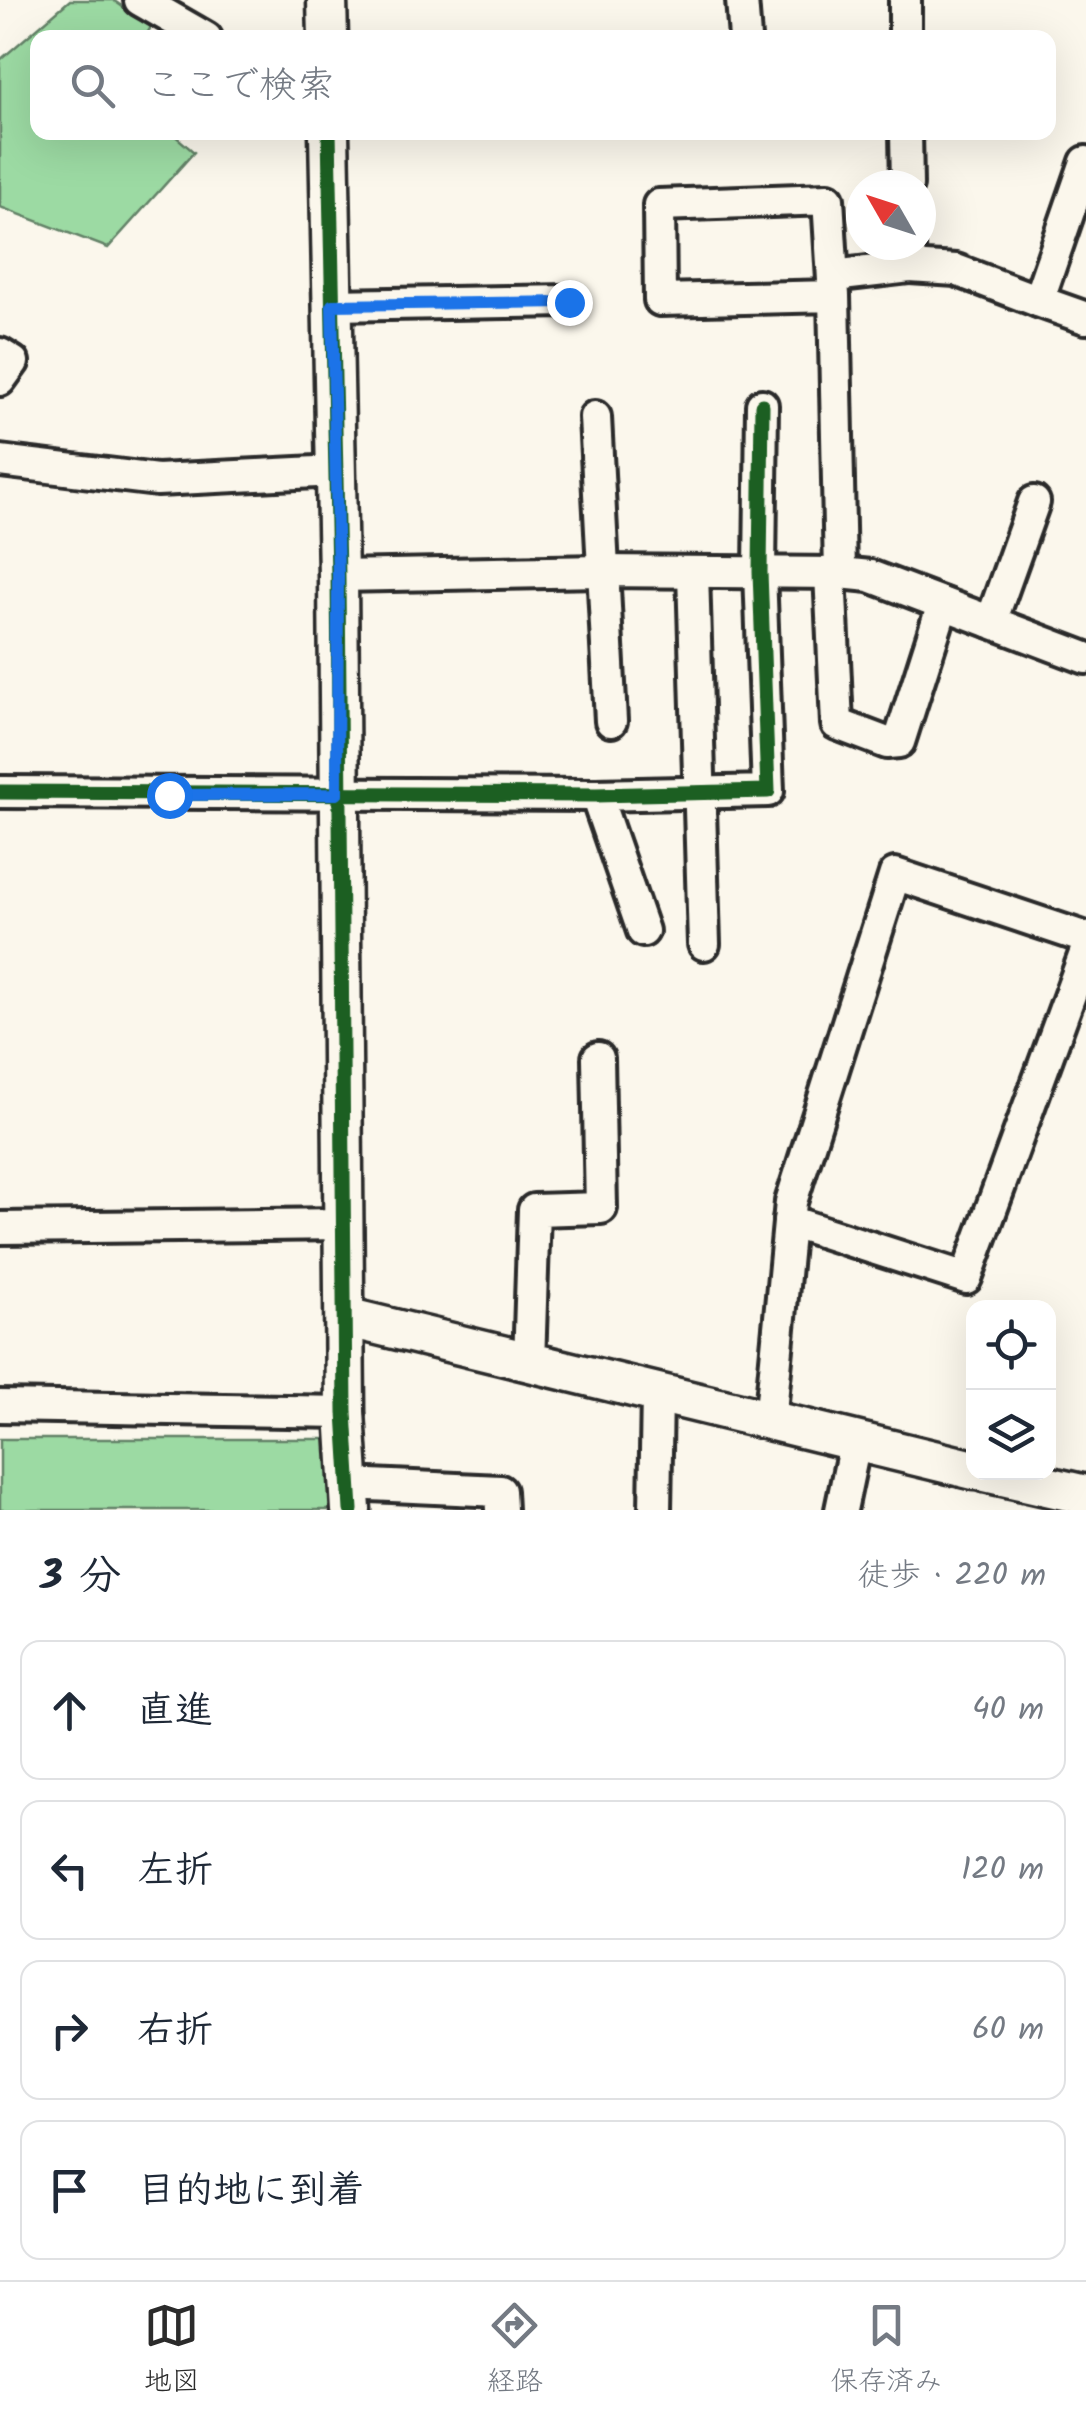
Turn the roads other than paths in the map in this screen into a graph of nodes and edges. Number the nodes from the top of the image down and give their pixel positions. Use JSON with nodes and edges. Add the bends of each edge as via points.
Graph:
{"nodes":[{"id":1,"x":140,"y":0,"type":"edge"},
{"id":2,"x":328,"y":0,"type":"edge"},
{"id":3,"x":742,"y":0,"type":"edge"},
{"id":4,"x":905,"y":0,"type":"edge"},
{"id":5,"x":192,"y":30,"type":"edge"},
{"id":6,"x":328,"y":30,"type":"edge"},
{"id":7,"x":744,"y":30,"type":"edge"},
{"id":8,"x":905,"y":30,"type":"edge"},
{"id":9,"x":329,"y":140,"type":"edge"},
{"id":10,"x":906,"y":140,"type":"edge"},
{"id":11,"x":1086,"y":162,"type":"edge"},
{"id":12,"x":907,"y":170,"type":"edge"},
{"id":13,"x":899,"y":260,"type":"edge"},
{"id":14,"x":922,"y":260,"type":"edge"},
{"id":15,"x":834,"y":286,"type":"junction"},
{"id":16,"x":1038,"y":301,"type":"junction"},
{"id":17,"x":569,"y":302,"type":"dead end"},
{"id":18,"x":332,"y":305,"type":"junction"},
{"id":19,"x":1086,"y":318,"type":"edge"},
{"id":20,"x":0,"y":354,"type":"edge"},
{"id":21,"x":0,"y":380,"type":"edge"},
{"id":22,"x":762,"y":405,"type":"dead end"},
{"id":23,"x":595,"y":417,"type":"dead end"},
{"id":24,"x":0,"y":462,"type":"edge"},
{"id":25,"x":336,"y":471,"type":"junction"},
{"id":26,"x":1034,"y":502,"type":"dead end"},
{"id":27,"x":601,"y":571,"type":"junction"},
{"id":28,"x":693,"y":572,"type":"junction"},
{"id":29,"x":760,"y":572,"type":"junction"},
{"id":30,"x":835,"y":573,"type":"junction"},
{"id":31,"x":338,"y":576,"type":"junction"},
{"id":32,"x":944,"y":604,"type":"junction"},
{"id":33,"x":991,"y":622,"type":"junction"},
{"id":34,"x":1086,"y":658,"type":"edge"},
{"id":35,"x":611,"y":721,"type":"dead end"},
{"id":36,"x":0,"y":792,"type":"edge"},
{"id":37,"x":698,"y":792,"type":"junction"},
{"id":38,"x":337,"y":794,"type":"junction"},
{"id":39,"x":596,"y":795,"type":"junction"},
{"id":40,"x":643,"y":931,"type":"dead end"},
{"id":41,"x":1086,"y":938,"type":"edge"},
{"id":42,"x":704,"y":944,"type":"dead end"},
{"id":43,"x":1086,"y":951,"type":"edge"},
{"id":44,"x":598,"y":1058,"type":"dead end"},
{"id":45,"x":788,"y":1221,"type":"junction"},
{"id":46,"x":344,"y":1224,"type":"junction"},
{"id":47,"x":0,"y":1228,"type":"edge"},
{"id":48,"x":345,"y":1317,"type":"junction"},
{"id":49,"x":529,"y":1363,"type":"junction"},
{"id":50,"x":657,"y":1394,"type":"junction"},
{"id":51,"x":0,"y":1406,"type":"edge"},
{"id":52,"x":345,"y":1412,"type":"junction"},
{"id":53,"x":770,"y":1422,"type":"junction"},
{"id":54,"x":855,"y":1444,"type":"junction"},
{"id":55,"x":966,"y":1468,"type":"edge"},
{"id":56,"x":1020,"y":1480,"type":"edge"},
{"id":57,"x":1086,"y":1495,"type":"edge"},
{"id":58,"x":350,"y":1497,"type":"edge"},
{"id":59,"x":501,"y":1510,"type":"edge"},
{"id":60,"x":654,"y":1510,"type":"edge"},
{"id":61,"x":841,"y":1510,"type":"edge"}],
"edges":[{"from":1,"to":5,"type":"street"},
{"from":2,"to":6,"type":"street"},
{"from":3,"to":7,"type":"street"},
{"from":4,"to":8,"type":"street"},
{"from":9,"to":18,"type":"street"},
{"from":10,"to":12,"type":"street"},
{"from":11,"to":16,"type":"street"},
{"from":13,"to":15,"type":"street"},
{"from":14,"to":16,"type":"street"},
{"from":15,"to":15,"type":"street","via":[[828,199],[659,205],[660,300]]},
{"from":15,"to":30,"type":"street"},
{"from":16,"to":19,"type":"street"},
{"from":17,"to":18,"type":"street"},
{"from":18,"to":25,"type":"street"},
{"from":20,"to":21,"type":"street","via":[[13,362]]},
{"from":22,"to":29,"type":"street"},
{"from":23,"to":27,"type":"street"},
{"from":24,"to":25,"type":"street","via":[[157,480]]},
{"from":25,"to":31,"type":"street"},
{"from":26,"to":33,"type":"street"},
{"from":27,"to":28,"type":"street"},
{"from":27,"to":31,"type":"street"},
{"from":27,"to":35,"type":"street"},
{"from":28,"to":29,"type":"street"},
{"from":28,"to":37,"type":"street"},
{"from":29,"to":30,"type":"street"},
{"from":29,"to":37,"type":"street","via":[[768,790]]},
{"from":30,"to":32,"type":"street","via":[[870,576]]},
{"from":30,"to":32,"type":"street","via":[[837,724],[887,743],[899,742]]},
{"from":31,"to":38,"type":"street"},
{"from":32,"to":33,"type":"street"},
{"from":33,"to":34,"type":"street"},
{"from":36,"to":38,"type":"street"},
{"from":37,"to":39,"type":"street"},
{"from":37,"to":42,"type":"street"},
{"from":38,"to":39,"type":"street"},
{"from":38,"to":46,"type":"street"},
{"from":39,"to":40,"type":"street"},
{"from":41,"to":45,"type":"street","via":[[895,874]]},
{"from":43,"to":45,"type":"street","via":[[966,1278]]},
{"from":44,"to":49,"type":"street","via":[[601,1208],[534,1210]]},
{"from":45,"to":53,"type":"street"},
{"from":46,"to":47,"type":"street"},
{"from":46,"to":48,"type":"street"},
{"from":48,"to":49,"type":"street"},
{"from":48,"to":52,"type":"street"},
{"from":49,"to":50,"type":"street"},
{"from":50,"to":53,"type":"street"},
{"from":50,"to":60,"type":"street"},
{"from":51,"to":52,"type":"street"},
{"from":52,"to":58,"type":"street"},
{"from":53,"to":54,"type":"street"},
{"from":54,"to":55,"type":"street"},
{"from":54,"to":61,"type":"street"},
{"from":56,"to":57,"type":"street"},
{"from":58,"to":59,"type":"street","via":[[500,1491]]}]}
